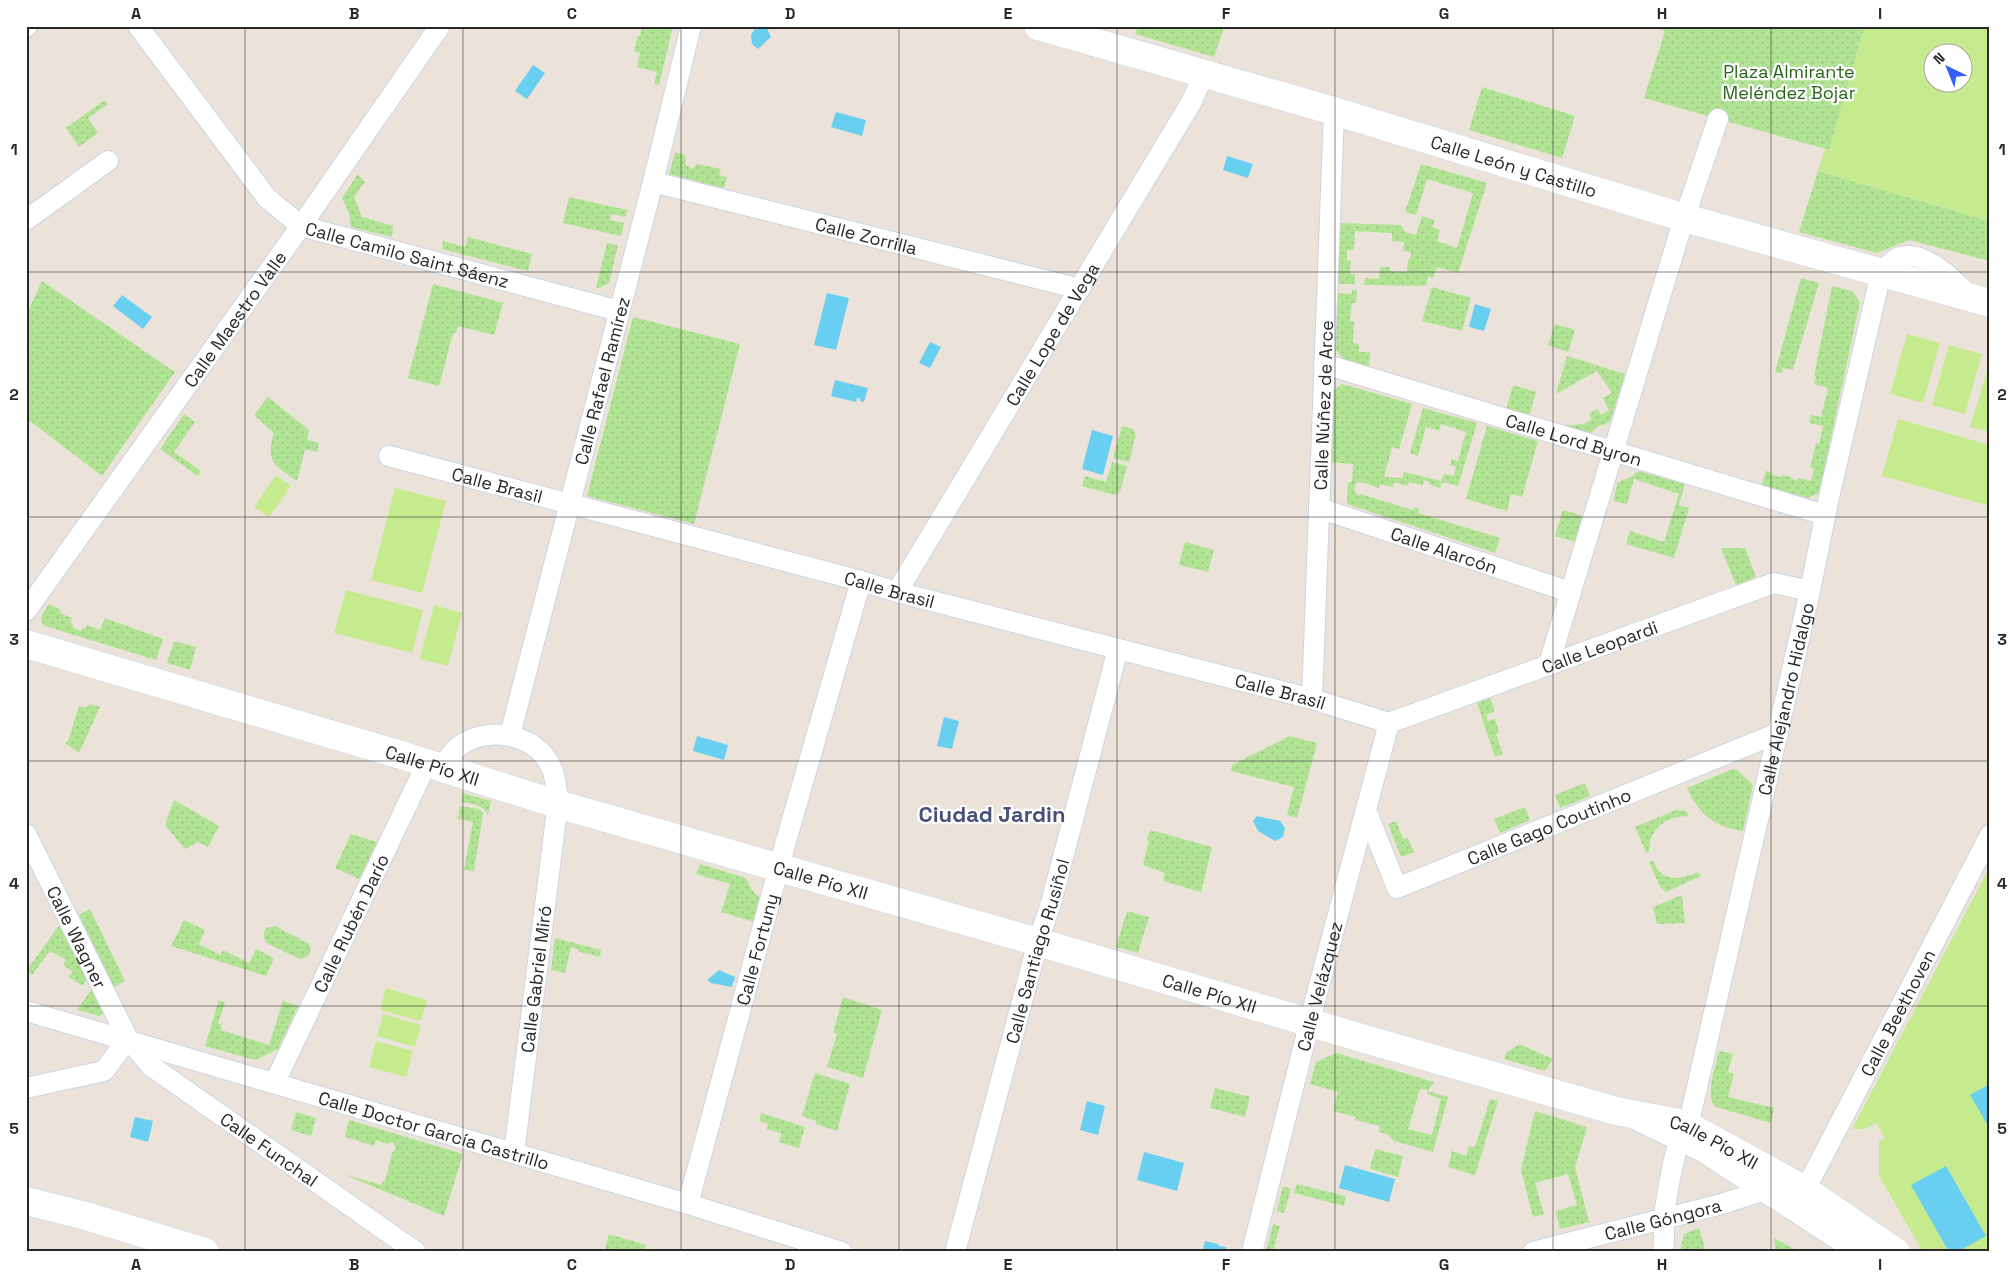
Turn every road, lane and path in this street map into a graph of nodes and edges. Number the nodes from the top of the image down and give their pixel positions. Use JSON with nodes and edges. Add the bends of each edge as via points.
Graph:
{"nodes":[{"id":1,"x":138,"y":26,"type":"edge"},
{"id":2,"x":440,"y":26,"type":"edge"},
{"id":3,"x":691,"y":26,"type":"edge"},
{"id":4,"x":1038,"y":26,"type":"edge"},
{"id":5,"x":1204,"y":73,"type":"junction"},
{"id":6,"x":1334,"y":111,"type":"junction"},
{"id":7,"x":1718,"y":119,"type":"dead end"},
{"id":8,"x":108,"y":161,"type":"dead end"},
{"id":9,"x":653,"y":182,"type":"junction"},
{"id":10,"x":27,"y":217,"type":"edge"},
{"id":11,"x":1685,"y":218,"type":"junction"},
{"id":12,"x":301,"y":226,"type":"junction"},
{"id":13,"x":1881,"y":273,"type":"junction"},
{"id":14,"x":1080,"y":289,"type":"junction"},
{"id":15,"x":1981,"y":300,"type":"edge"},
{"id":16,"x":618,"y":311,"type":"junction"},
{"id":17,"x":1324,"y":364,"type":"junction"},
{"id":18,"x":1613,"y":451,"type":"junction"},
{"id":19,"x":389,"y":456,"type":"dead end"},
{"id":20,"x":570,"y":503,"type":"junction"},
{"id":21,"x":1319,"y":508,"type":"junction"},
{"id":22,"x":1825,"y":514,"type":"junction"},
{"id":23,"x":861,"y":581,"type":"junction"},
{"id":24,"x":1810,"y":591,"type":"junction"},
{"id":25,"x":897,"y":592,"type":"junction"},
{"id":26,"x":1570,"y":592,"type":"junction"},
{"id":27,"x":26,"y":611,"type":"edge"},
{"id":28,"x":26,"y":644,"type":"edge"},
{"id":29,"x":1118,"y":649,"type":"junction"},
{"id":30,"x":1549,"y":664,"type":"junction"},
{"id":31,"x":1312,"y":699,"type":"junction"},
{"id":32,"x":1389,"y":723,"type":"junction"},
{"id":33,"x":1778,"y":733,"type":"junction"},
{"id":34,"x":510,"y":735,"type":"junction"},
{"id":35,"x":434,"y":765,"type":"junction"},
{"id":36,"x":557,"y":804,"type":"junction"},
{"id":37,"x":1366,"y":810,"type":"junction"},
{"id":38,"x":26,"y":834,"type":"edge"},
{"id":39,"x":1990,"y":835,"type":"edge"},
{"id":40,"x":779,"y":868,"type":"junction"},
{"id":41,"x":1038,"y":942,"type":"junction"},
{"id":42,"x":26,"y":1011,"type":"edge"},
{"id":43,"x":1310,"y":1022,"type":"junction"},
{"id":44,"x":128,"y":1039,"type":"junction"},
{"id":45,"x":274,"y":1082,"type":"junction"},
{"id":46,"x":26,"y":1088,"type":"edge"},
{"id":47,"x":1682,"y":1132,"type":"junction"},
{"id":48,"x":514,"y":1153,"type":"junction"},
{"id":49,"x":1805,"y":1190,"type":"junction"},
{"id":50,"x":1762,"y":1191,"type":"junction"},
{"id":51,"x":26,"y":1201,"type":"edge"},
{"id":52,"x":688,"y":1204,"type":"junction"},
{"id":53,"x":1664,"y":1218,"type":"junction"},
{"id":54,"x":205,"y":1252,"type":"edge"},
{"id":55,"x":416,"y":1252,"type":"edge"},
{"id":56,"x":842,"y":1252,"type":"edge"},
{"id":57,"x":955,"y":1252,"type":"edge"},
{"id":58,"x":1252,"y":1252,"type":"edge"},
{"id":59,"x":1533,"y":1252,"type":"edge"},
{"id":60,"x":1663,"y":1252,"type":"edge"},
{"id":61,"x":1857,"y":1252,"type":"edge"},
{"id":62,"x":1896,"y":1252,"type":"edge"}],
"edges":[{"from":1,"to":12,"type":"street","name":"Calle Camilo Saint Sáenz","via":[[267,198]]},
{"from":2,"to":12,"type":"street","name":"Calle Maestro Valle"},
{"from":3,"to":9,"type":"street","name":"Calle Rafael Ramírez"},
{"from":4,"to":5,"type":"street","name":"Calle León y Castillo"},
{"from":5,"to":6,"type":"street","name":"Calle León y Castillo"},
{"from":5,"to":14,"type":"street","name":"Calle Lope de Vega","via":[[1192,100]]},
{"from":6,"to":11,"type":"street","name":"Calle León y Castillo"},
{"from":6,"to":17,"type":"street","name":"Calle Núñez de Arce"},
{"from":7,"to":11,"type":"street"},
{"from":8,"to":10,"type":"street"},
{"from":9,"to":14,"type":"street","name":"Calle Zorrilla"},
{"from":9,"to":16,"type":"street","name":"Calle Rafael Ramírez"},
{"from":11,"to":13,"type":"street","name":"Calle León y Castillo"},
{"from":11,"to":18,"type":"street"},
{"from":12,"to":16,"type":"street","name":"Calle Camilo Saint Sáenz"},
{"from":12,"to":27,"type":"street","name":"Calle Maestro Valle"},
{"from":13,"to":15,"type":"street","name":"Calle León y Castillo"},
{"from":13,"to":22,"type":"street","name":"Calle Alejandro Hidalgo"},
{"from":14,"to":25,"type":"street","name":"Calle Lope de Vega"},
{"from":16,"to":20,"type":"street","name":"Calle Rafael Ramírez"},
{"from":17,"to":18,"type":"street","name":"Calle Lord Byron"},
{"from":17,"to":21,"type":"street","name":"Calle Núñez de Arce"},
{"from":18,"to":22,"type":"street","name":"Calle Lord Byron"},
{"from":18,"to":26,"type":"street"},
{"from":19,"to":20,"type":"street","name":"Calle Brasil"},
{"from":20,"to":23,"type":"street","name":"Calle Brasil"},
{"from":20,"to":34,"type":"street","name":"Calle Rafael Ramírez"},
{"from":21,"to":26,"type":"street","name":"Calle Alarcón"},
{"from":21,"to":31,"type":"street","name":"Calle Núñez de Arce"},
{"from":22,"to":24,"type":"street","name":"Calle Alejandro Hidalgo"},
{"from":23,"to":25,"type":"street","name":"Calle Brasil"},
{"from":23,"to":40,"type":"street","name":"Calle Fortuny"},
{"from":24,"to":30,"type":"street","name":"Calle Leopardi","via":[[1774,583]]},
{"from":24,"to":33,"type":"street","name":"Calle Alejandro Hidalgo"},
{"from":25,"to":29,"type":"street","name":"Calle Brasil"},
{"from":26,"to":30,"type":"street"},
{"from":28,"to":35,"type":"street","name":"Calle Pío XII"},
{"from":29,"to":31,"type":"street","name":"Calle Brasil"},
{"from":29,"to":41,"type":"street","name":"Calle Santiago Rusiñol"},
{"from":30,"to":32,"type":"street","name":"Calle Leopardi"},
{"from":31,"to":32,"type":"street","name":"Calle Brasil"},
{"from":32,"to":37,"type":"street","name":"Calle Velázquez"},
{"from":33,"to":37,"type":"street","name":"Calle Gago Coutinho","via":[[1397,888]]},
{"from":33,"to":47,"type":"street","name":"Calle Alejandro Hidalgo","via":[[1690,1118]]},
{"from":34,"to":35,"type":"street","via":[[482,735],[458,747]]},
{"from":34,"to":36,"type":"street","via":[[531,744],[547,760],[556,781]]},
{"from":35,"to":36,"type":"street","name":"Calle Pío XII"},
{"from":35,"to":45,"type":"street","name":"Calle Rubén Darío"},
{"from":36,"to":40,"type":"street","name":"Calle Pío XII"},
{"from":36,"to":48,"type":"street","name":"Calle Gabriel Miró"},
{"from":37,"to":43,"type":"street","name":"Calle Velázquez"},
{"from":38,"to":44,"type":"street","name":"Calle Wagner"},
{"from":39,"to":49,"type":"street","name":"Calle Beethoven"},
{"from":40,"to":41,"type":"street","name":"Calle Pío XII"},
{"from":40,"to":52,"type":"street","name":"Calle Fortuny"},
{"from":41,"to":43,"type":"street","name":"Calle Pío XII"},
{"from":41,"to":57,"type":"street","name":"Calle Santiago Rusiñol"},
{"from":42,"to":44,"type":"street","name":"Calle Doctor García Castrillo"},
{"from":43,"to":47,"type":"street","name":"Calle Pío XII"},
{"from":43,"to":58,"type":"street","name":"Calle Velázquez"},
{"from":44,"to":45,"type":"street","name":"Calle Doctor García Castrillo"},
{"from":44,"to":46,"type":"street","via":[[104,1071]]},
{"from":44,"to":55,"type":"street","name":"Calle Funchal","via":[[151,1066]]},
{"from":45,"to":48,"type":"street","name":"Calle Doctor García Castrillo"},
{"from":47,"to":49,"type":"street","name":"Calle Pío XII"},
{"from":47,"to":50,"type":"street","name":"Calle Pío XII","via":[[1703,1152]]},
{"from":47,"to":53,"type":"street","name":"Calle Alejandro Hidalgo"},
{"from":48,"to":52,"type":"street","name":"Calle Doctor García Castrillo"},
{"from":49,"to":62,"type":"street","name":"Calle Pío XII"},
{"from":50,"to":53,"type":"street","name":"Calle Góngora"},
{"from":50,"to":61,"type":"street","name":"Calle Pío XII"},
{"from":51,"to":54,"type":"street"},
{"from":52,"to":56,"type":"street","name":"Calle Doctor García Castrillo"},
{"from":53,"to":59,"type":"street","name":"Calle Góngora"},
{"from":53,"to":60,"type":"street"}]}
